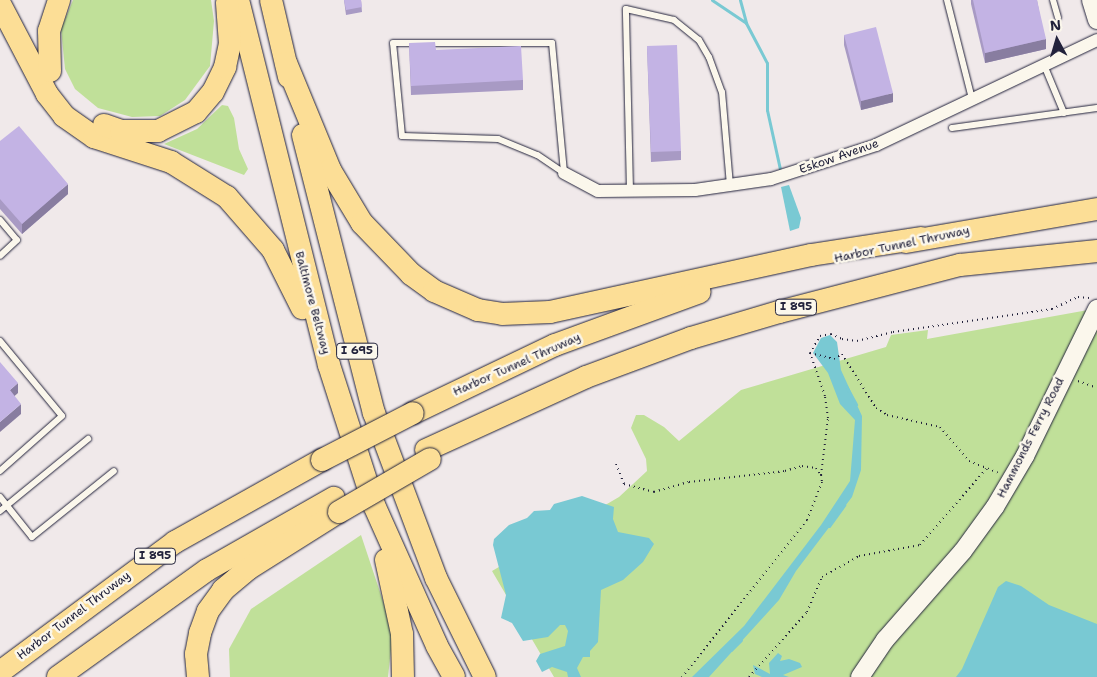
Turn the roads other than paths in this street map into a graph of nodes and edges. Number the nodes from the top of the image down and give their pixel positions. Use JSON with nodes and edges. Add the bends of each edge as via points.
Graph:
{"nodes":[{"id":1,"x":4,"y":0,"type":"edge"},
{"id":2,"x":14,"y":0,"type":"edge"},
{"id":3,"x":58,"y":0,"type":"edge"},
{"id":4,"x":227,"y":0,"type":"edge"},
{"id":5,"x":238,"y":0,"type":"edge"},
{"id":6,"x":271,"y":0,"type":"edge"},
{"id":7,"x":947,"y":0,"type":"edge"},
{"id":8,"x":1053,"y":0,"type":"edge"},
{"id":9,"x":1091,"y":0,"type":"edge"},
{"id":10,"x":0,"y":3,"type":"edge"},
{"id":11,"x":1058,"y":18,"type":"dead end"},
{"id":12,"x":1097,"y":18,"type":"edge"},
{"id":13,"x":1097,"y":40,"type":"edge"},
{"id":14,"x":286,"y":63,"type":"junction"},
{"id":15,"x":1044,"y":65,"type":"junction"},
{"id":16,"x":50,"y":70,"type":"junction"},
{"id":17,"x":972,"y":99,"type":"junction"},
{"id":18,"x":1097,"y":108,"type":"edge"},
{"id":19,"x":1064,"y":113,"type":"junction"},
{"id":20,"x":952,"y":128,"type":"dead end"},
{"id":21,"x":564,"y":173,"type":"junction"},
{"id":22,"x":730,"y":187,"type":"junction"},
{"id":23,"x":630,"y":192,"type":"junction"},
{"id":24,"x":1097,"y":210,"type":"edge"},
{"id":25,"x":0,"y":220,"type":"edge"},
{"id":26,"x":921,"y":238,"type":"junction"},
{"id":27,"x":1093,"y":252,"type":"edge"},
{"id":28,"x":0,"y":256,"type":"edge"},
{"id":29,"x":1097,"y":309,"type":"edge"},
{"id":30,"x":0,"y":341,"type":"edge"},
{"id":31,"x":329,"y":365,"type":"junction"},
{"id":32,"x":88,"y":438,"type":"dead end"},
{"id":33,"x":0,"y":471,"type":"edge"},
{"id":34,"x":114,"y":471,"type":"dead end"},
{"id":35,"x":0,"y":497,"type":"edge"},
{"id":36,"x":7,"y":505,"type":"junction"},
{"id":37,"x":336,"y":505,"type":"junction"},
{"id":38,"x":374,"y":506,"type":"junction"},
{"id":39,"x":0,"y":511,"type":"edge"},
{"id":40,"x":0,"y":672,"type":"edge"},
{"id":41,"x":58,"y":677,"type":"edge"},
{"id":42,"x":198,"y":677,"type":"edge"},
{"id":43,"x":403,"y":677,"type":"edge"},
{"id":44,"x":454,"y":677,"type":"edge"},
{"id":45,"x":485,"y":677,"type":"edge"},
{"id":46,"x":860,"y":677,"type":"edge"}],
"edges":[{"from":1,"to":10,"type":"street"},
{"from":2,"to":16,"type":"highway"},
{"from":3,"to":16,"type":"highway","via":[[49,31]]},
{"from":4,"to":16,"type":"highway","via":[[230,44],[220,81],[196,112],[171,126],[133,132],[98,123],[70,102]]},
{"from":5,"to":31,"type":"highway","name":"Baltimore Beltway","number":"I 695"},
{"from":6,"to":14,"type":"highway","number":"I 695"},
{"from":7,"to":17,"type":"lane"},
{"from":8,"to":11,"type":"lane"},
{"from":9,"to":12,"type":"street"},
{"from":10,"to":31,"type":"highway","via":[[48,94],[71,123],[94,137],[171,162],[227,197],[252,222],[273,250]]},
{"from":13,"to":15,"type":"street","name":"Eskow Avenue"},
{"from":14,"to":26,"type":"highway","via":[[330,170],[362,223],[411,274],[434,291],[478,310],[502,314],[550,312],[811,255]]},
{"from":14,"to":45,"type":"highway","number":"I 695","via":[[374,413],[411,516],[459,629]]},
{"from":15,"to":17,"type":"street","name":"Eskow Avenue"},
{"from":15,"to":19,"type":"lane"},
{"from":17,"to":22,"type":"street","name":"Eskow Avenue","via":[[844,157],[772,179]]},
{"from":18,"to":19,"type":"lane"},
{"from":19,"to":20,"type":"lane"},
{"from":21,"to":21,"type":"lane","via":[[552,44],[393,43],[402,136],[498,138],[537,155]]},
{"from":21,"to":23,"type":"street","name":"Eskow Avenue","via":[[598,191]]},
{"from":22,"to":23,"type":"street","name":"Eskow Avenue"},
{"from":22,"to":23,"type":"lane","via":[[722,92],[709,57],[699,40],[674,20],[626,9]]},
{"from":24,"to":26,"type":"highway","name":"Harbor Tunnel Thruway","number":"I 895"},
{"from":25,"to":28,"type":"lane","via":[[17,240]]},
{"from":26,"to":40,"type":"highway","name":"Harbor Tunnel Thruway","number":"I 895","bridge":true,"via":[[725,284],[555,345],[322,460],[175,542]]},
{"from":27,"to":37,"type":"highway","number":"I 895","via":[[960,265],[854,291],[692,338],[586,377],[516,409]]},
{"from":29,"to":46,"type":"street","name":"Hammonds Ferry Road","via":[[1012,480],[974,538],[885,640]]},
{"from":30,"to":33,"type":"lane","via":[[62,416]]},
{"from":31,"to":38,"type":"highway","name":"Baltimore Beltway","number":"I 695"},
{"from":32,"to":36,"type":"lane"},
{"from":34,"to":36,"type":"lane","via":[[32,537]]},
{"from":35,"to":36,"type":"lane"},
{"from":36,"to":39,"type":"lane"},
{"from":37,"to":41,"type":"highway","number":"I 895","via":[[207,570]]},
{"from":37,"to":42,"type":"highway","via":[[223,590],[208,611],[200,633],[196,654]]},
{"from":38,"to":43,"type":"highway","via":[[401,624]]},
{"from":38,"to":44,"type":"highway","name":"Baltimore Beltway","number":"I 695","via":[[436,646]]}]}
